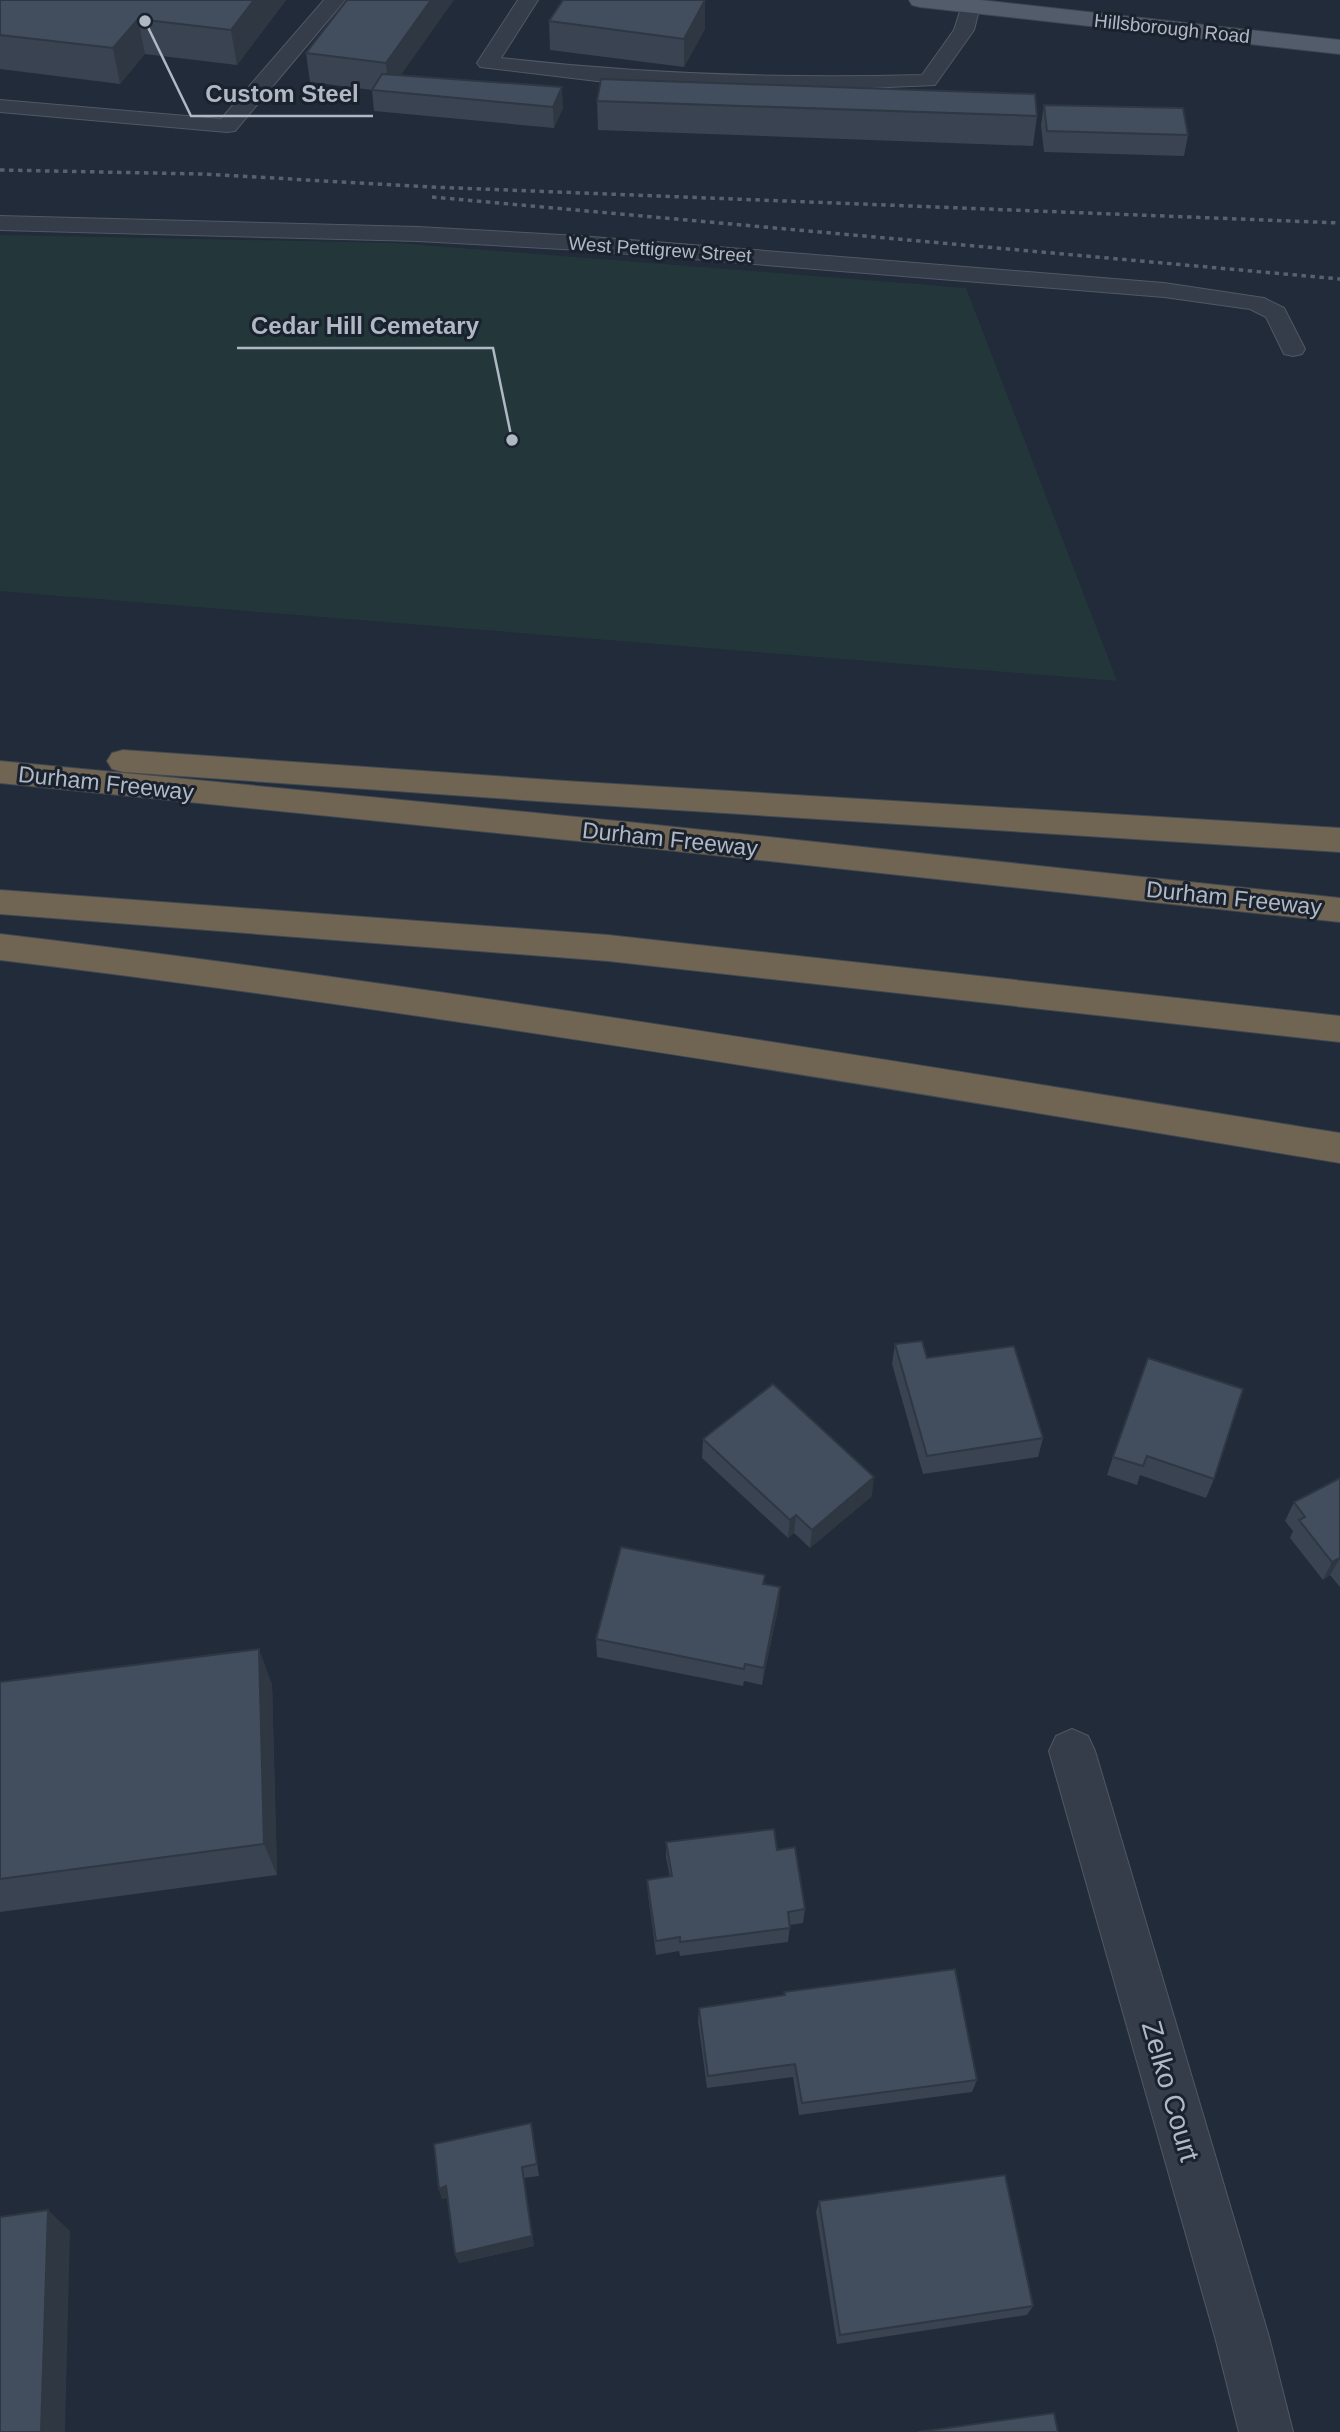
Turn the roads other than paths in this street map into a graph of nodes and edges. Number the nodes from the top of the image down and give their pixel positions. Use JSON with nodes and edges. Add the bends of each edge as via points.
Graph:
{"nodes":[{"id":1,"x":335,"y":0,"type":"edge"},
{"id":2,"x":528,"y":0,"type":"edge"},
{"id":3,"x":920,"y":0,"type":"edge"},
{"id":4,"x":970,"y":6,"type":"junction"},
{"id":5,"x":1340,"y":47,"type":"edge"},
{"id":6,"x":0,"y":106,"type":"edge"},
{"id":7,"x":0,"y":223,"type":"edge"},
{"id":8,"x":1293,"y":349,"type":"dead end"},
{"id":9,"x":0,"y":755,"type":"edge"},
{"id":10,"x":0,"y":772,"type":"edge"},
{"id":11,"x":1340,"y":840,"type":"edge"},
{"id":12,"x":0,"y":902,"type":"edge"},
{"id":13,"x":1340,"y":910,"type":"edge"},
{"id":14,"x":0,"y":947,"type":"edge"},
{"id":15,"x":1340,"y":1029,"type":"edge"},
{"id":16,"x":1340,"y":1148,"type":"edge"},
{"id":17,"x":1072,"y":1751,"type":"dead end"},
{"id":18,"x":1266,"y":2432,"type":"edge"}],
"edges":[{"from":1,"to":6,"type":"lane","via":[[227,126]]},
{"from":2,"to":4,"type":"lane","via":[[487,63],[587,75],[872,83],[928,81],[964,30]]},
{"from":3,"to":4,"type":"main road","name":"Hillsborough Road"},
{"from":4,"to":5,"type":"main road","name":"Hillsborough Road"},
{"from":7,"to":8,"type":"lane","name":"West Pettigrew Street","via":[[566,242],[1164,290],[1256,303],[1276,313]]},
{"from":9,"to":11,"type":"highway"},
{"from":10,"to":13,"type":"highway","name":"Durham Freeway"},
{"from":12,"to":15,"type":"highway","via":[[608,948]]},
{"from":14,"to":16,"type":"highway","via":[[300,986]]},
{"from":17,"to":18,"type":"street","name":"Zelko Court"}]}
